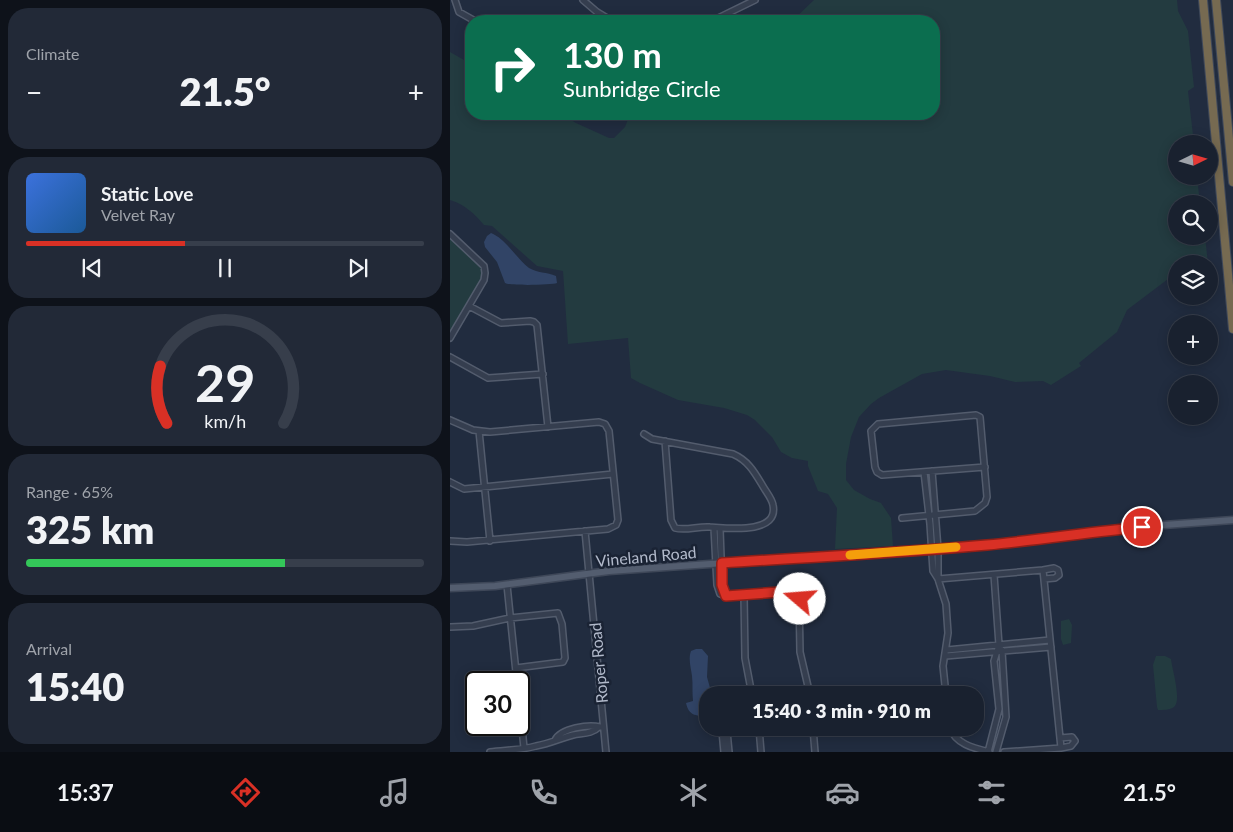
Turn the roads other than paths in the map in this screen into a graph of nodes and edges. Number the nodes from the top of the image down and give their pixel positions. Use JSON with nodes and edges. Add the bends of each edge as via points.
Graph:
{"nodes":[{"id":1,"x":455,"y":0,"type":"edge"},
{"id":2,"x":582,"y":0,"type":"edge"},
{"id":3,"x":755,"y":0,"type":"edge"},
{"id":4,"x":1203,"y":0,"type":"edge"},
{"id":5,"x":1216,"y":0,"type":"edge"},
{"id":6,"x":465,"y":15,"type":"edge"},
{"id":7,"x":602,"y":15,"type":"edge"},
{"id":8,"x":724,"y":15,"type":"edge"},
{"id":9,"x":1233,"y":182,"type":"edge"},
{"id":10,"x":450,"y":234,"type":"edge"},
{"id":11,"x":469,"y":306,"type":"junction"},
{"id":12,"x":1233,"y":329,"type":"edge"},
{"id":13,"x":450,"y":338,"type":"edge"},
{"id":14,"x":450,"y":356,"type":"edge"},
{"id":15,"x":543,"y":374,"type":"junction"},
{"id":16,"x":450,"y":420,"type":"edge"},
{"id":17,"x":548,"y":427,"type":"junction"},
{"id":18,"x":479,"y":430,"type":"junction"},
{"id":19,"x":644,"y":434,"type":"dead end"},
{"id":20,"x":665,"y":441,"type":"junction"},
{"id":21,"x":985,"y":467,"type":"junction"},
{"id":22,"x":932,"y":471,"type":"junction"},
{"id":23,"x":924,"y":472,"type":"junction"},
{"id":24,"x":613,"y":474,"type":"junction"},
{"id":25,"x":450,"y":482,"type":"edge"},
{"id":26,"x":485,"y":486,"type":"junction"},
{"id":27,"x":936,"y":515,"type":"junction"},
{"id":28,"x":928,"y":516,"type":"junction"},
{"id":29,"x":902,"y":518,"type":"dead end"},
{"id":30,"x":1233,"y":520,"type":"edge"},
{"id":31,"x":714,"y":528,"type":"junction"},
{"id":32,"x":933,"y":528,"type":"junction"},
{"id":33,"x":720,"y":529,"type":"junction"},
{"id":34,"x":585,"y":531,"type":"junction"},
{"id":35,"x":490,"y":540,"type":"junction"},
{"id":36,"x":450,"y":541,"type":"edge"},
{"id":37,"x":935,"y":549,"type":"junction"},
{"id":38,"x":719,"y":564,"type":"junction"},
{"id":39,"x":1044,"y":570,"type":"junction"},
{"id":40,"x":590,"y":575,"type":"junction"},
{"id":41,"x":994,"y":575,"type":"junction"},
{"id":42,"x":938,"y":579,"type":"junction"},
{"id":43,"x":1044,"y":579,"type":"junction"},
{"id":44,"x":506,"y":585,"type":"junction"},
{"id":45,"x":450,"y":588,"type":"edge"},
{"id":46,"x":744,"y":595,"type":"junction"},
{"id":47,"x":510,"y":618,"type":"junction"},
{"id":48,"x":450,"y":627,"type":"edge"},
{"id":49,"x":1050,"y":640,"type":"junction"},
{"id":50,"x":999,"y":645,"type":"junction"},
{"id":51,"x":1051,"y":647,"type":"junction"},
{"id":52,"x":999,"y":652,"type":"junction"},
{"id":53,"x":946,"y":653,"type":"junction"},
{"id":54,"x":516,"y":668,"type":"junction"},
{"id":55,"x":516,"y":671,"type":"edge"},
{"id":56,"x":750,"y":686,"type":"edge"},
{"id":57,"x":808,"y":686,"type":"edge"},
{"id":58,"x":945,"y":686,"type":"edge"},
{"id":59,"x":601,"y":727,"type":"junction"},
{"id":60,"x":523,"y":736,"type":"edge"},
{"id":61,"x":728,"y":736,"type":"edge"},
{"id":62,"x":729,"y":736,"type":"edge"},
{"id":63,"x":760,"y":736,"type":"edge"},
{"id":64,"x":814,"y":736,"type":"edge"},
{"id":65,"x":954,"y":736,"type":"edge"},
{"id":66,"x":1060,"y":738,"type":"junction"},
{"id":67,"x":524,"y":748,"type":"junction"},
{"id":68,"x":1061,"y":748,"type":"junction"},
{"id":69,"x":490,"y":752,"type":"edge"},
{"id":70,"x":606,"y":752,"type":"edge"},
{"id":71,"x":724,"y":752,"type":"edge"},
{"id":72,"x":729,"y":752,"type":"edge"},
{"id":73,"x":761,"y":752,"type":"edge"},
{"id":74,"x":815,"y":752,"type":"edge"},
{"id":75,"x":988,"y":752,"type":"edge"},
{"id":76,"x":996,"y":752,"type":"edge"},
{"id":77,"x":1004,"y":752,"type":"edge"}],
"edges":[{"from":1,"to":6,"type":"street","via":[[459,12]]},
{"from":2,"to":7,"type":"street"},
{"from":3,"to":8,"type":"street"},
{"from":4,"to":12,"type":"highway"},
{"from":5,"to":9,"type":"highway"},
{"from":10,"to":11,"type":"street","via":[[484,266],[486,273]]},
{"from":11,"to":13,"type":"street"},
{"from":11,"to":15,"type":"street","via":[[501,324],[534,322],[539,331]]},
{"from":14,"to":15,"type":"street","via":[[488,378]]},
{"from":15,"to":17,"type":"street"},
{"from":16,"to":18,"type":"street"},
{"from":17,"to":18,"type":"street","via":[[497,432]]},
{"from":17,"to":24,"type":"street","via":[[605,424],[609,431]]},
{"from":18,"to":26,"type":"street"},
{"from":19,"to":20,"type":"street"},
{"from":20,"to":31,"type":"street","via":[[672,525],[680,529]]},
{"from":20,"to":33,"type":"street","via":[[733,454],[752,468],[773,504],[772,516],[759,526]]},
{"from":21,"to":22,"type":"street"},
{"from":21,"to":23,"type":"street","via":[[979,415],[874,426],[871,431],[877,472],[882,475]]},
{"from":21,"to":27,"type":"street","via":[[985,503],[975,511]]},
{"from":22,"to":23,"type":"street"},
{"from":22,"to":27,"type":"street"},
{"from":23,"to":28,"type":"street"},
{"from":24,"to":26,"type":"street"},
{"from":24,"to":34,"type":"street","via":[[616,525]]},
{"from":25,"to":26,"type":"street","via":[[464,488]]},
{"from":26,"to":35,"type":"street"},
{"from":27,"to":28,"type":"street"},
{"from":27,"to":32,"type":"street"},
{"from":28,"to":29,"type":"street"},
{"from":28,"to":32,"type":"street"},
{"from":30,"to":37,"type":"main road","name":"Vineland Road"},
{"from":31,"to":33,"type":"street"},
{"from":31,"to":38,"type":"street"},
{"from":32,"to":37,"type":"street"},
{"from":33,"to":38,"type":"street"},
{"from":34,"to":35,"type":"street"},
{"from":34,"to":40,"type":"street","name":"Roper Road"},
{"from":35,"to":36,"type":"street"},
{"from":37,"to":38,"type":"main road","name":"Vineland Road"},
{"from":37,"to":42,"type":"street"},
{"from":38,"to":40,"type":"main road","name":"Vineland Road"},
{"from":38,"to":46,"type":"street","via":[[720,594]]},
{"from":39,"to":41,"type":"street"},
{"from":39,"to":43,"type":"street"},
{"from":39,"to":43,"type":"street","via":[[1056,569],[1059,575]]},
{"from":40,"to":44,"type":"main road","name":"Vineland Road"},
{"from":40,"to":59,"type":"street","name":"Roper Road"},
{"from":41,"to":42,"type":"street"},
{"from":41,"to":50,"type":"street"},
{"from":42,"to":53,"type":"street","via":[[946,604]]},
{"from":43,"to":49,"type":"street"},
{"from":44,"to":45,"type":"main road","name":"Vineland Road"},
{"from":44,"to":47,"type":"street"},
{"from":46,"to":56,"type":"street","via":[[745,658]]},
{"from":46,"to":57,"type":"street","via":[[793,591],[799,595],[800,652]]},
{"from":47,"to":48,"type":"street"},
{"from":47,"to":54,"type":"street"},
{"from":47,"to":54,"type":"street","via":[[558,613],[562,624],[563,662]]},
{"from":49,"to":50,"type":"street"},
{"from":49,"to":51,"type":"street"},
{"from":50,"to":52,"type":"street"},
{"from":50,"to":53,"type":"street"},
{"from":51,"to":52,"type":"street"},
{"from":51,"to":66,"type":"street"},
{"from":52,"to":53,"type":"street"},
{"from":52,"to":75,"type":"street","via":[[994,661],[999,709]]},
{"from":52,"to":76,"type":"street","via":[[1006,717]]},
{"from":53,"to":58,"type":"street","via":[[943,666]]},
{"from":54,"to":55,"type":"street"},
{"from":59,"to":67,"type":"street","via":[[594,725]]},
{"from":59,"to":70,"type":"street","name":"Roper Road"},
{"from":60,"to":67,"type":"street"},
{"from":61,"to":71,"type":"street"},
{"from":62,"to":72,"type":"street"},
{"from":63,"to":73,"type":"street"},
{"from":64,"to":74,"type":"street"},
{"from":65,"to":75,"type":"street","via":[[962,743]]},
{"from":66,"to":68,"type":"street"},
{"from":66,"to":68,"type":"street","via":[[1072,737],[1075,741],[1071,746]]},
{"from":67,"to":69,"type":"street"},
{"from":68,"to":77,"type":"street"}]}
